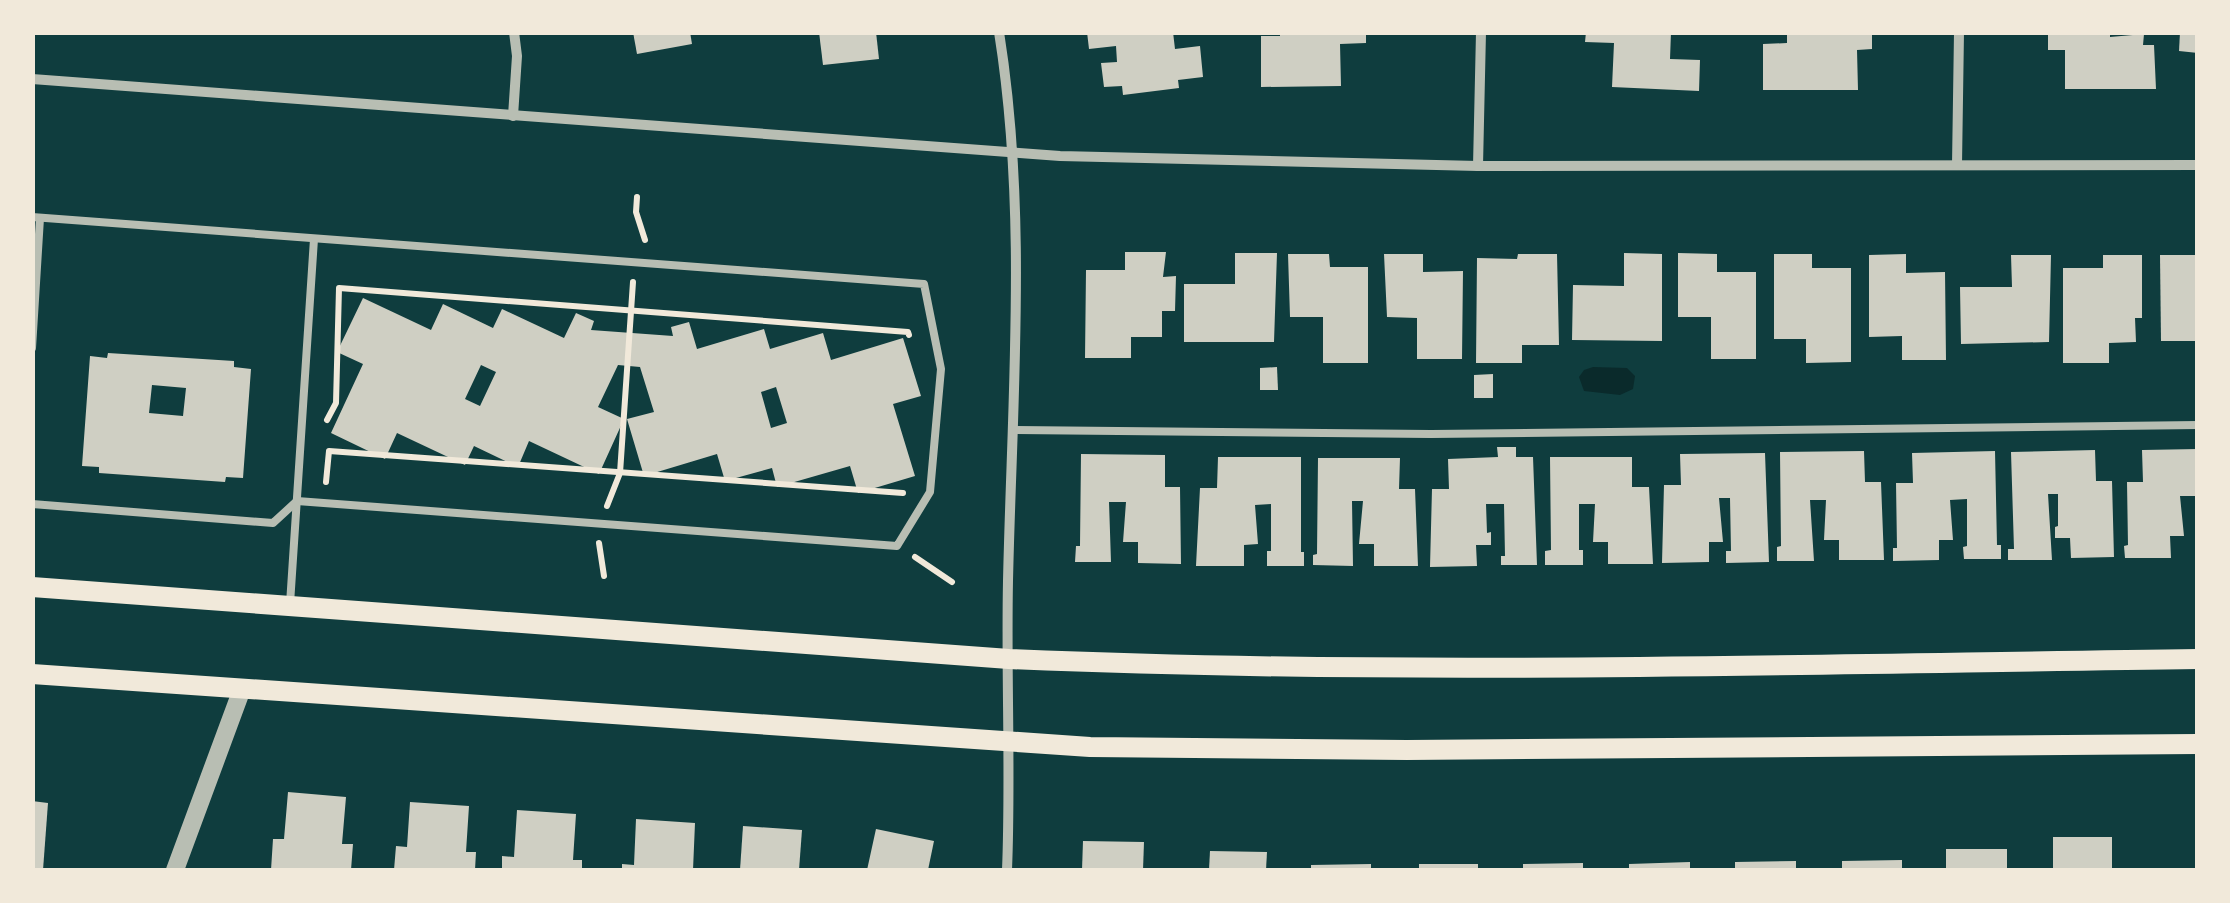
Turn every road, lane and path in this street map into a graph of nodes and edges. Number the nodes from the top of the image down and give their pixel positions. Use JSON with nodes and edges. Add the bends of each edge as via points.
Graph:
{"nodes":[{"id":1,"x":514,"y":32,"type":"edge"},
{"id":2,"x":999,"y":32,"type":"edge"},
{"id":3,"x":1481,"y":32,"type":"edge"},
{"id":4,"x":1959,"y":32,"type":"edge"},
{"id":5,"x":32,"y":79,"type":"edge"},
{"id":6,"x":514,"y":116,"type":"junction"},
{"id":7,"x":1014,"y":154,"type":"junction"},
{"id":8,"x":2198,"y":164,"type":"edge"},
{"id":9,"x":1957,"y":165,"type":"junction"},
{"id":10,"x":1478,"y":166,"type":"junction"},
{"id":11,"x":637,"y":197,"type":"dead end"},
{"id":12,"x":36,"y":217,"type":"edge"},
{"id":13,"x":314,"y":239,"type":"junction"},
{"id":14,"x":645,"y":240,"type":"dead end"},
{"id":15,"x":633,"y":282,"type":"dead end"},
{"id":16,"x":34,"y":305,"type":"edge"},
{"id":17,"x":632,"y":310,"type":"junction"},
{"id":18,"x":912,"y":345,"type":"dead end"},
{"id":19,"x":32,"y":348,"type":"edge"},
{"id":20,"x":327,"y":420,"type":"dead end"},
{"id":21,"x":2198,"y":424,"type":"edge"},
{"id":22,"x":1014,"y":430,"type":"junction"},
{"id":23,"x":620,"y":473,"type":"junction"},
{"id":24,"x":906,"y":484,"type":"dead end"},
{"id":25,"x":298,"y":501,"type":"junction"},
{"id":26,"x":324,"y":503,"type":"junction"},
{"id":27,"x":32,"y":504,"type":"edge"},
{"id":28,"x":607,"y":507,"type":"dead end"},
{"id":29,"x":599,"y":543,"type":"dead end"},
{"id":30,"x":897,"y":546,"type":"junction"},
{"id":31,"x":604,"y":576,"type":"dead end"},
{"id":32,"x":952,"y":582,"type":"dead end"},
{"id":33,"x":32,"y":587,"type":"edge"},
{"id":34,"x":290,"y":606,"type":"junction"},
{"id":35,"x":1009,"y":659,"type":"junction"},
{"id":36,"x":2198,"y":659,"type":"edge"},
{"id":37,"x":32,"y":674,"type":"edge"},
{"id":38,"x":242,"y":689,"type":"junction"},
{"id":39,"x":1009,"y":744,"type":"junction"},
{"id":40,"x":2198,"y":744,"type":"edge"},
{"id":41,"x":175,"y":870,"type":"edge"},
{"id":42,"x":1007,"y":870,"type":"edge"}],
"edges":[{"from":1,"to":6,"type":"street"},
{"from":2,"to":7,"type":"street"},
{"from":3,"to":10,"type":"street"},
{"from":4,"to":9,"type":"street"},
{"from":5,"to":6,"type":"street"},
{"from":6,"to":7,"type":"street"},
{"from":7,"to":10,"type":"street"},
{"from":7,"to":22,"type":"street"},
{"from":8,"to":9,"type":"street"},
{"from":9,"to":10,"type":"street"},
{"from":11,"to":14,"type":"path"},
{"from":12,"to":13,"type":"lane"},
{"from":12,"to":16,"type":"lane"},
{"from":13,"to":25,"type":"lane"},
{"from":13,"to":30,"type":"lane","via":[[924,284],[941,369],[930,492]]},
{"from":15,"to":17,"type":"path"},
{"from":16,"to":19,"type":"lane"},
{"from":17,"to":18,"type":"path","via":[[908,332]]},
{"from":17,"to":20,"type":"path","via":[[340,288],[336,402]]},
{"from":17,"to":23,"type":"path"},
{"from":21,"to":22,"type":"lane","via":[[1430,434]]},
{"from":22,"to":35,"type":"street"},
{"from":23,"to":24,"type":"path","via":[[902,494]]},
{"from":23,"to":26,"type":"path","via":[[328,451]]},
{"from":23,"to":28,"type":"path"},
{"from":25,"to":26,"type":"lane"},
{"from":25,"to":27,"type":"lane","via":[[273,523]]},
{"from":25,"to":34,"type":"lane"},
{"from":26,"to":30,"type":"lane"},
{"from":29,"to":31,"type":"path"},
{"from":30,"to":32,"type":"path"},
{"from":33,"to":34,"type":"main road"},
{"from":34,"to":35,"type":"main road"},
{"from":35,"to":36,"type":"main road","via":[[1434,669]]},
{"from":35,"to":39,"type":"street"},
{"from":37,"to":38,"type":"main road"},
{"from":38,"to":39,"type":"main road"},
{"from":38,"to":41,"type":"street"},
{"from":39,"to":40,"type":"main road","via":[[1407,750]]},
{"from":39,"to":42,"type":"street"}]}
